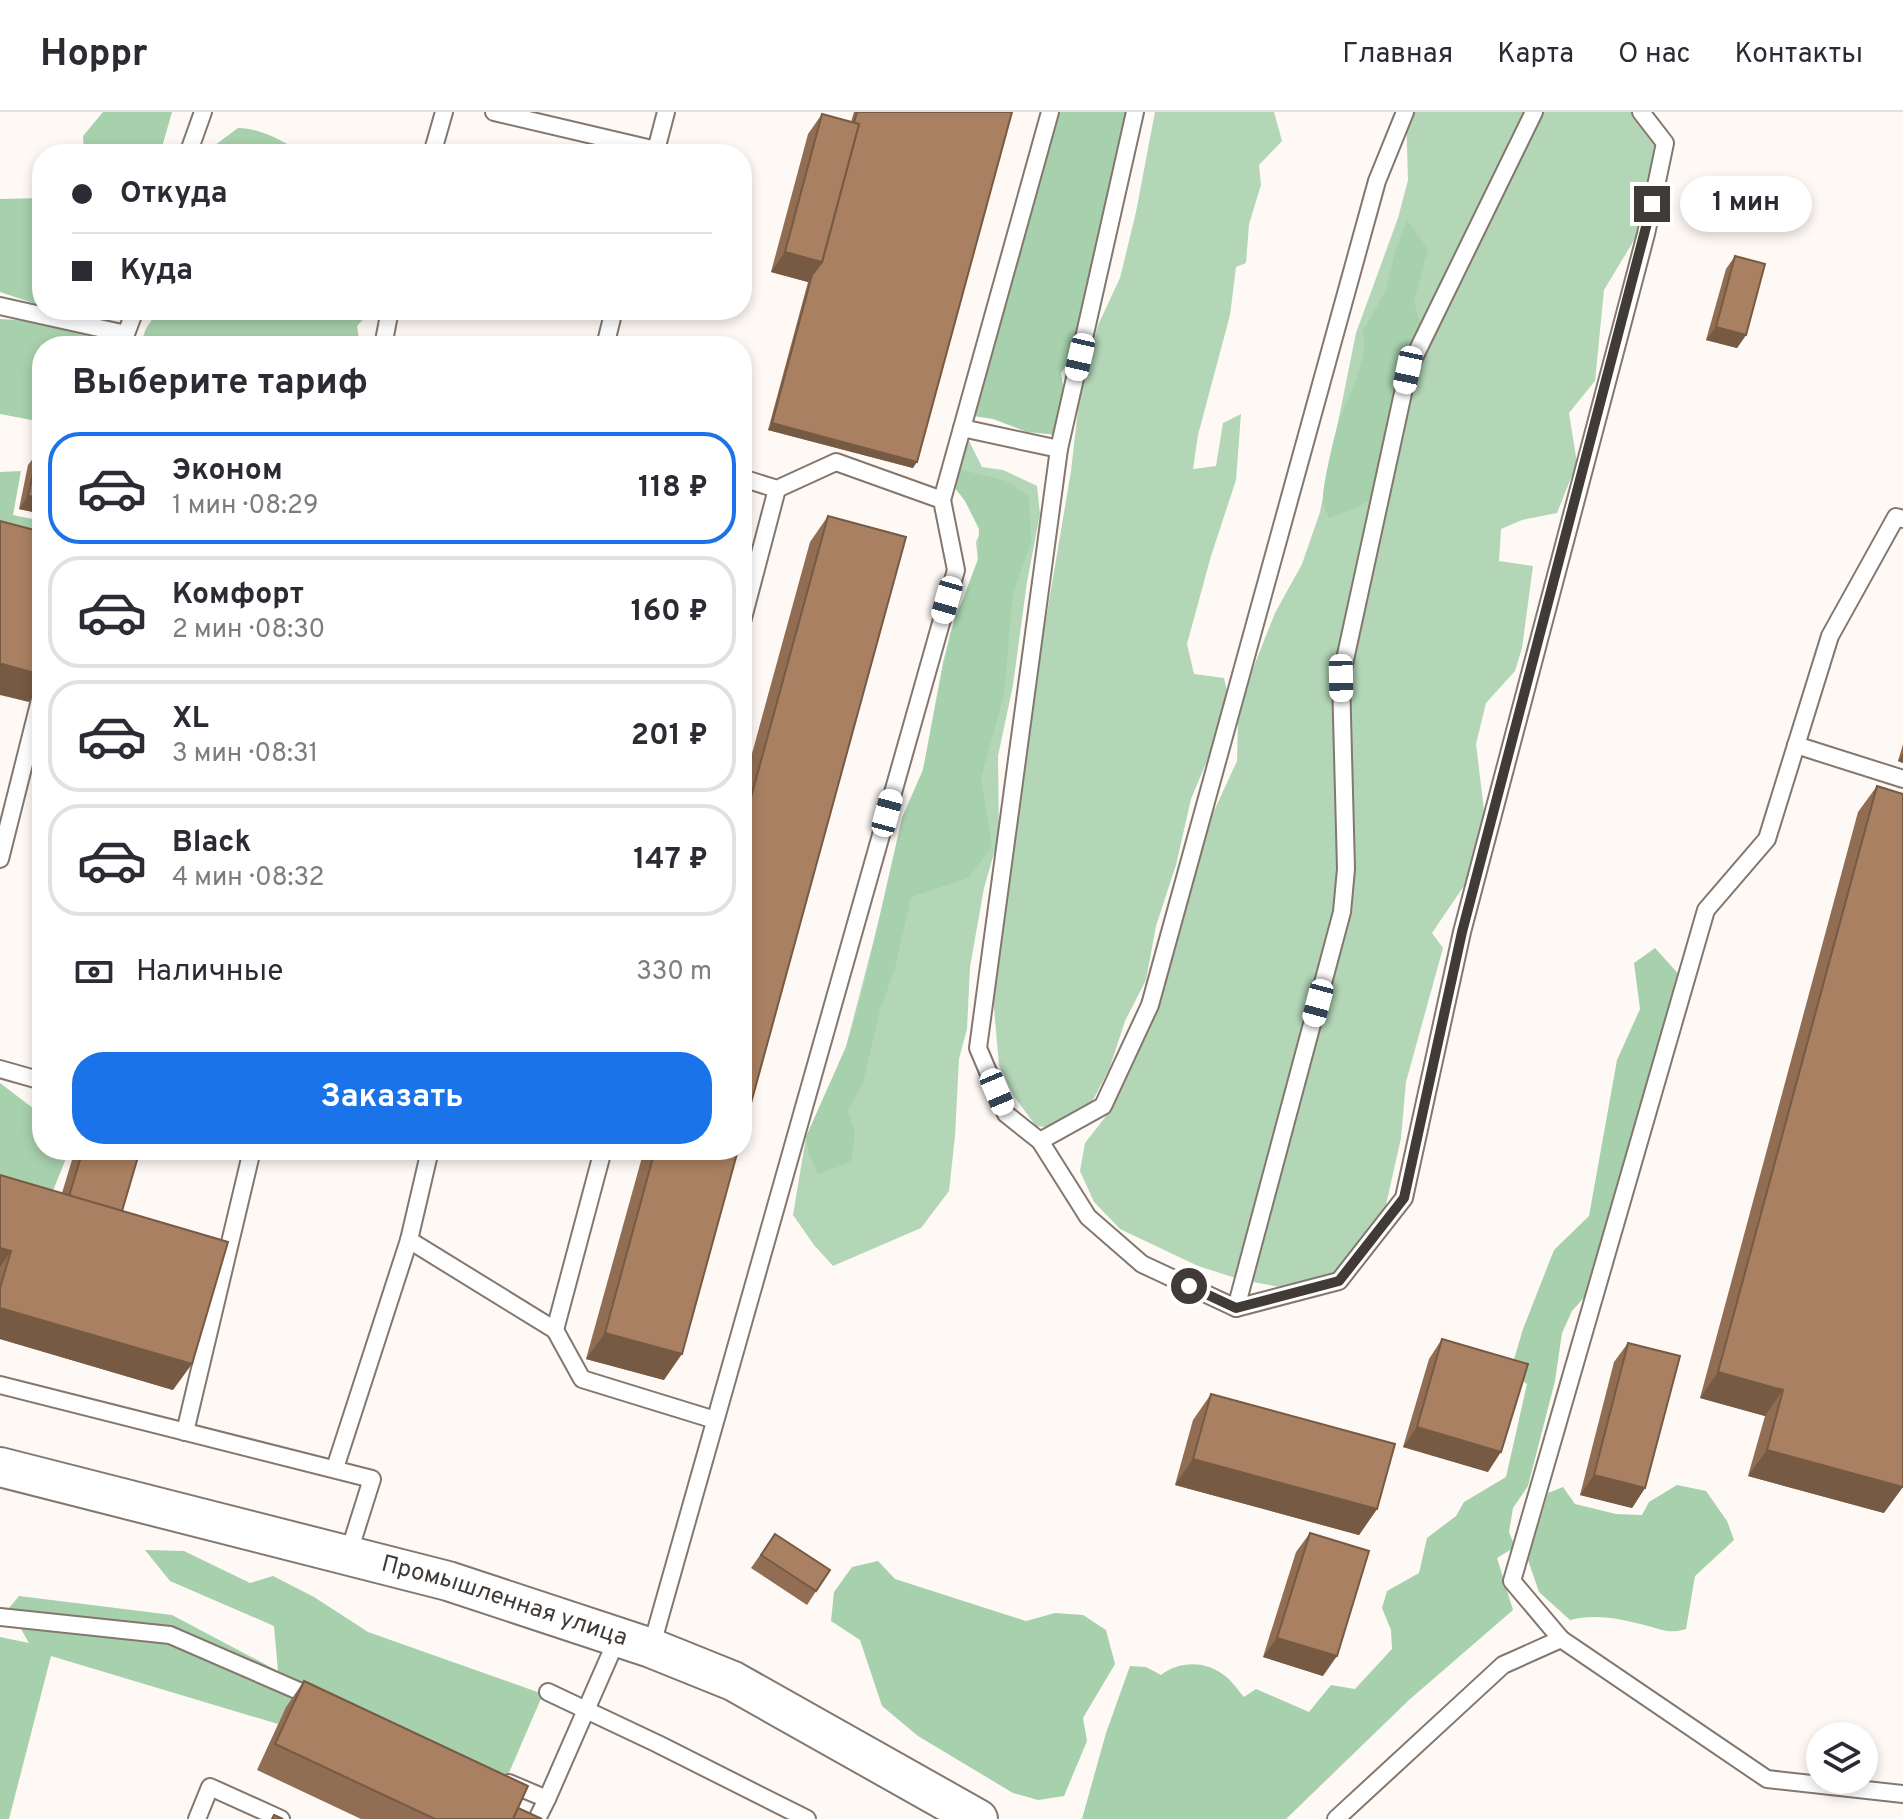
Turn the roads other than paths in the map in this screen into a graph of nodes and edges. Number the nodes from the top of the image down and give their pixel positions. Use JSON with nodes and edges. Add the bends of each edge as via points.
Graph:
{"nodes":[{"id":1,"x":203,"y":112,"type":"edge"},
{"id":2,"x":444,"y":112,"type":"edge"},
{"id":3,"x":494,"y":112,"type":"edge"},
{"id":4,"x":666,"y":112,"type":"edge"},
{"id":5,"x":1050,"y":112,"type":"edge"},
{"id":6,"x":1135,"y":112,"type":"edge"},
{"id":7,"x":1405,"y":112,"type":"edge"},
{"id":8,"x":1534,"y":112,"type":"edge"},
{"id":9,"x":1641,"y":112,"type":"edge"},
{"id":10,"x":192,"y":144,"type":"edge"},
{"id":11,"x":435,"y":144,"type":"edge"},
{"id":12,"x":624,"y":144,"type":"edge"},
{"id":13,"x":658,"y":144,"type":"edge"},
{"id":14,"x":0,"y":306,"type":"edge"},
{"id":15,"x":32,"y":313,"type":"edge"},
{"id":16,"x":63,"y":320,"type":"edge"},
{"id":17,"x":131,"y":320,"type":"edge"},
{"id":18,"x":962,"y":428,"type":"junction"},
{"id":19,"x":1059,"y":449,"type":"junction"},
{"id":20,"x":752,"y":481,"type":"edge"},
{"id":21,"x":777,"y":489,"type":"junction"},
{"id":22,"x":942,"y":500,"type":"junction"},
{"id":23,"x":1903,"y":519,"type":"edge"},
{"id":24,"x":752,"y":584,"type":"edge"},
{"id":25,"x":32,"y":732,"type":"edge"},
{"id":26,"x":1796,"y":745,"type":"junction"},
{"id":27,"x":1903,"y":779,"type":"edge"},
{"id":28,"x":0,"y":859,"type":"edge"},
{"id":29,"x":0,"y":1069,"type":"edge"},
{"id":30,"x":32,"y":1078,"type":"edge"},
{"id":31,"x":1040,"y":1141,"type":"junction"},
{"id":32,"x":250,"y":1160,"type":"edge"},
{"id":33,"x":428,"y":1160,"type":"edge"},
{"id":34,"x":600,"y":1160,"type":"edge"},
{"id":35,"x":409,"y":1240,"type":"junction"},
{"id":36,"x":1236,"y":1308,"type":"junction"},
{"id":37,"x":555,"y":1330,"type":"junction"},
{"id":38,"x":0,"y":1385,"type":"edge"},
{"id":39,"x":715,"y":1420,"type":"junction"},
{"id":40,"x":185,"y":1432,"type":"junction"},
{"id":41,"x":0,"y":1467,"type":"edge"},
{"id":42,"x":335,"y":1468,"type":"junction"},
{"id":43,"x":348,"y":1555,"type":"junction"},
{"id":44,"x":0,"y":1617,"type":"edge"},
{"id":45,"x":1561,"y":1639,"type":"junction"},
{"id":46,"x":634,"y":1642,"type":"junction"},
{"id":47,"x":548,"y":1692,"type":"dead end"},
{"id":48,"x":329,"y":1705,"type":"edge"},
{"id":49,"x":586,"y":1710,"type":"junction"},
{"id":50,"x":489,"y":1774,"type":"edge"},
{"id":51,"x":1903,"y":1794,"type":"edge"},
{"id":52,"x":547,"y":1799,"type":"junction"},
{"id":53,"x":540,"y":1818,"type":"edge"},
{"id":54,"x":197,"y":1819,"type":"edge"},
{"id":55,"x":281,"y":1819,"type":"edge"},
{"id":56,"x":807,"y":1819,"type":"edge"},
{"id":57,"x":978,"y":1819,"type":"edge"},
{"id":58,"x":1336,"y":1819,"type":"edge"}],
"edges":[{"from":1,"to":10,"type":"lane"},
{"from":2,"to":11,"type":"lane"},
{"from":3,"to":12,"type":"lane"},
{"from":4,"to":13,"type":"lane"},
{"from":5,"to":18,"type":"lane"},
{"from":6,"to":19,"type":"lane"},
{"from":7,"to":31,"type":"lane","via":[[1377,181],[1150,1005],[1103,1106]]},
{"from":8,"to":36,"type":"lane","via":[[1408,370],[1341,678],[1346,869],[1342,912]]},
{"from":9,"to":36,"type":"lane","via":[[1665,143],[1646,234],[1462,932],[1404,1198],[1339,1281]]},
{"from":14,"to":15,"type":"lane"},
{"from":16,"to":17,"type":"lane","via":[[126,334]]},
{"from":18,"to":19,"type":"lane"},
{"from":18,"to":22,"type":"lane"},
{"from":19,"to":31,"type":"lane","via":[[978,1048],[1006,1114]]},
{"from":20,"to":21,"type":"lane"},
{"from":21,"to":22,"type":"lane","via":[[836,462]]},
{"from":21,"to":24,"type":"lane"},
{"from":22,"to":39,"type":"lane","via":[[956,570]]},
{"from":23,"to":26,"type":"lane","via":[[1896,517],[1830,636]]},
{"from":25,"to":28,"type":"lane"},
{"from":26,"to":27,"type":"lane"},
{"from":26,"to":45,"type":"lane","via":[[1767,839],[1706,910],[1512,1581]]},
{"from":29,"to":30,"type":"lane"},
{"from":31,"to":36,"type":"lane","via":[[1088,1217],[1142,1264]]},
{"from":32,"to":40,"type":"lane"},
{"from":33,"to":35,"type":"lane"},
{"from":34,"to":37,"type":"lane"},
{"from":35,"to":37,"type":"lane"},
{"from":35,"to":42,"type":"lane"},
{"from":37,"to":39,"type":"lane","via":[[582,1379]]},
{"from":38,"to":40,"type":"lane"},
{"from":39,"to":46,"type":"lane"},
{"from":40,"to":42,"type":"lane"},
{"from":41,"to":43,"type":"street","name":"Промышленная улица"},
{"from":42,"to":43,"type":"lane","via":[[372,1479]]},
{"from":43,"to":46,"type":"street","name":"Промышленная улица","via":[[448,1581]]},
{"from":44,"to":48,"type":"lane","via":[[170,1635]]},
{"from":45,"to":51,"type":"lane","via":[[1767,1779]]},
{"from":45,"to":58,"type":"lane","via":[[1503,1665]]},
{"from":46,"to":49,"type":"lane"},
{"from":46,"to":57,"type":"street","name":"Промышленная улица","via":[[733,1681]]},
{"from":47,"to":49,"type":"lane"},
{"from":49,"to":52,"type":"lane"},
{"from":49,"to":56,"type":"lane"},
{"from":50,"to":52,"type":"lane"},
{"from":52,"to":53,"type":"lane"},
{"from":54,"to":55,"type":"lane","via":[[210,1787]]}]}
